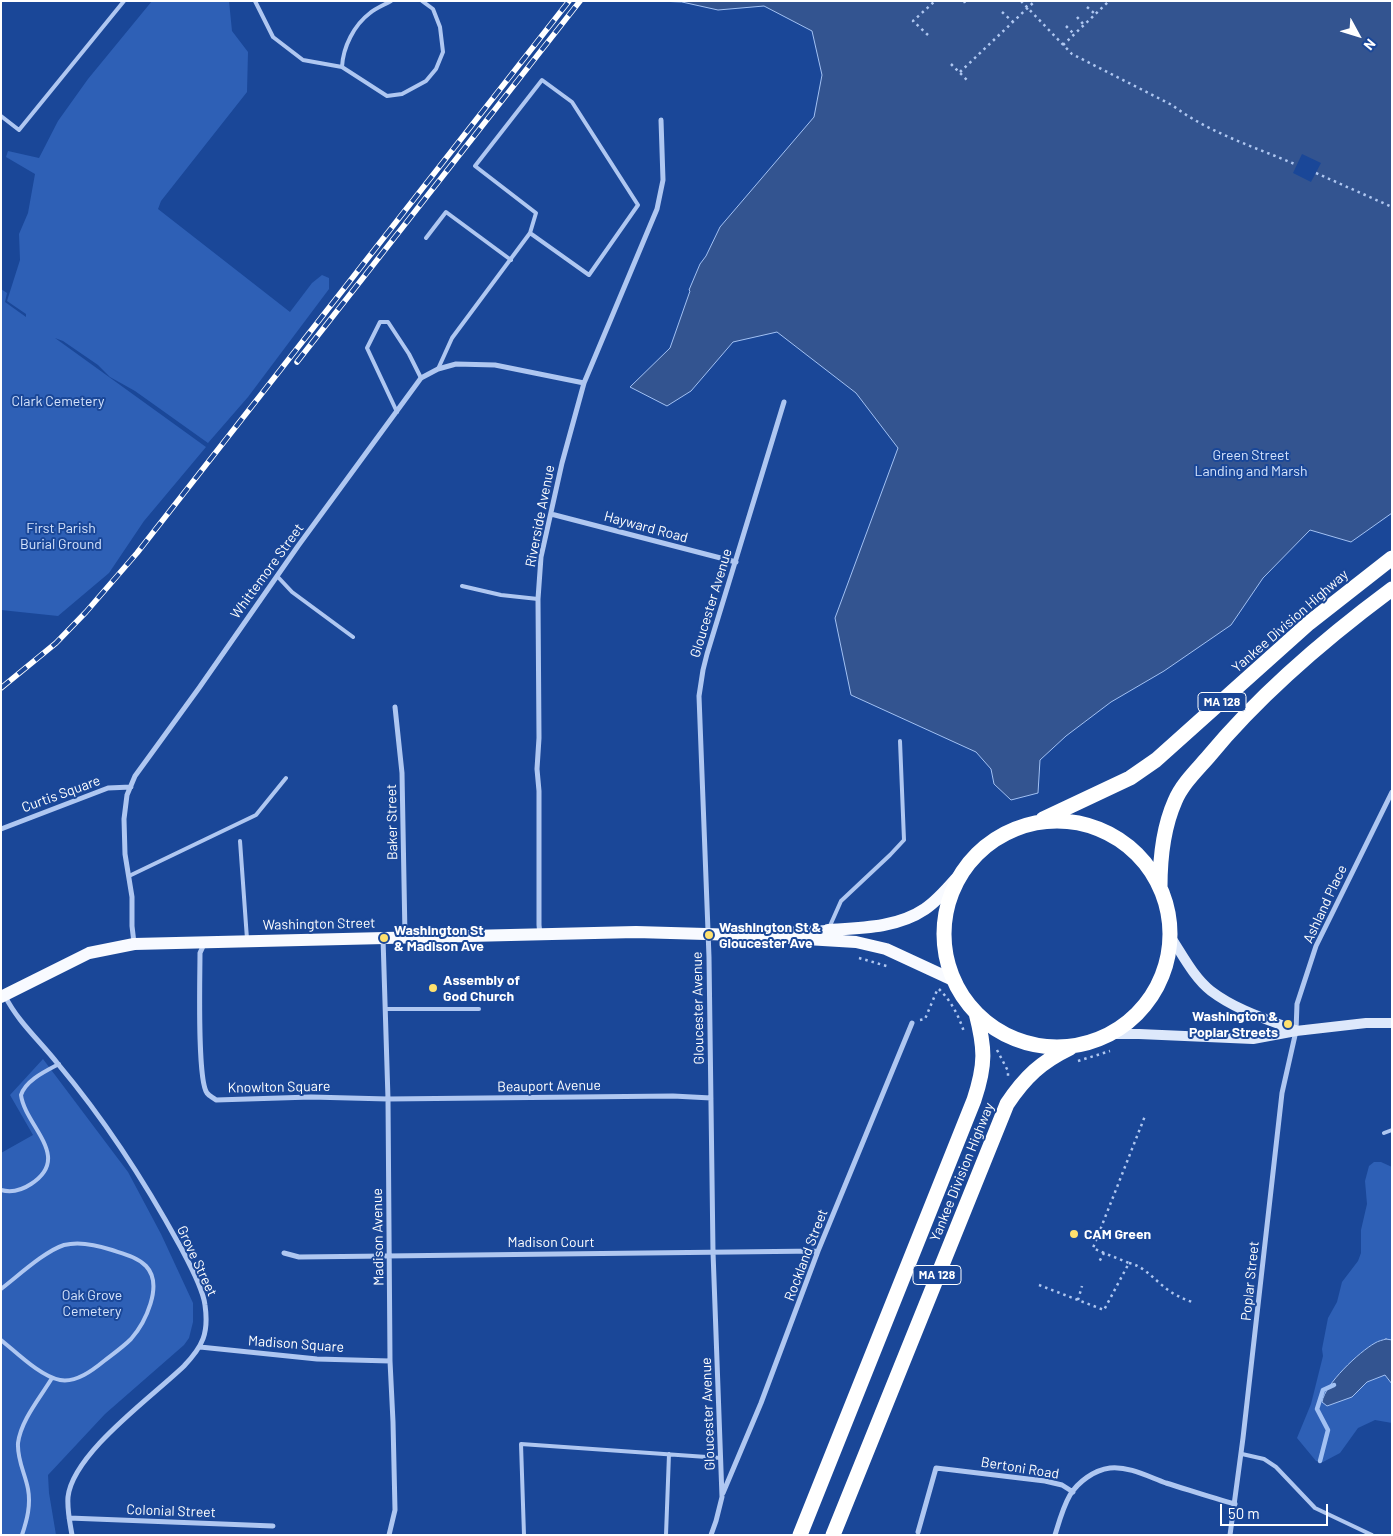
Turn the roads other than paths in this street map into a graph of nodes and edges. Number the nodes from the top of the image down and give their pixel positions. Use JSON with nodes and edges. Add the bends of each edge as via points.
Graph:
{"nodes":[{"id":1,"x":124,"y":1,"type":"edge"},
{"id":2,"x":254,"y":1,"type":"edge"},
{"id":3,"x":391,"y":1,"type":"edge"},
{"id":4,"x":422,"y":1,"type":"edge"},
{"id":5,"x":342,"y":67,"type":"junction"},
{"id":6,"x":1,"y":116,"type":"edge"},
{"id":7,"x":661,"y":120,"type":"dead end"},
{"id":8,"x":530,"y":234,"type":"junction"},
{"id":9,"x":426,"y":238,"type":"dead end"},
{"id":10,"x":510,"y":260,"type":"junction"},
{"id":11,"x":438,"y":369,"type":"junction"},
{"id":12,"x":421,"y":378,"type":"junction"},
{"id":13,"x":584,"y":383,"type":"junction"},
{"id":14,"x":784,"y":402,"type":"dead end"},
{"id":15,"x":397,"y":412,"type":"junction"},
{"id":16,"x":551,"y":514,"type":"junction"},
{"id":17,"x":1392,"y":558,"type":"edge"},
{"id":18,"x":736,"y":562,"type":"junction"},
{"id":19,"x":277,"y":576,"type":"junction"},
{"id":20,"x":462,"y":586,"type":"dead end"},
{"id":21,"x":1392,"y":589,"type":"edge"},
{"id":22,"x":538,"y":599,"type":"junction"},
{"id":23,"x":354,"y":637,"type":"dead end"},
{"id":24,"x":395,"y":707,"type":"dead end"},
{"id":25,"x":900,"y":742,"type":"dead end"},
{"id":26,"x":286,"y":778,"type":"dead end"},
{"id":27,"x":130,"y":787,"type":"junction"},
{"id":28,"x":1392,"y":792,"type":"edge"},
{"id":29,"x":1036,"y":822,"type":"junction"},
{"id":30,"x":1,"y":829,"type":"edge"},
{"id":31,"x":240,"y":842,"type":"dead end"},
{"id":32,"x":964,"y":870,"type":"junction"},
{"id":33,"x":128,"y":876,"type":"junction"},
{"id":34,"x":1160,"y":888,"type":"junction"},
{"id":35,"x":828,"y":930,"type":"junction"},
{"id":36,"x":540,"y":934,"type":"junction"},
{"id":37,"x":708,"y":935,"type":"junction"},
{"id":38,"x":740,"y":935,"type":"junction"},
{"id":39,"x":405,"y":936,"type":"junction"},
{"id":40,"x":1170,"y":936,"type":"junction"},
{"id":41,"x":382,"y":937,"type":"junction"},
{"id":42,"x":247,"y":940,"type":"junction"},
{"id":43,"x":205,"y":941,"type":"junction"},
{"id":44,"x":134,"y":944,"type":"junction"},
{"id":45,"x":953,"y":980,"type":"junction"},
{"id":46,"x":3,"y":996,"type":"edge"},
{"id":47,"x":385,"y":1008,"type":"junction"},
{"id":48,"x":479,"y":1009,"type":"dead end"},
{"id":49,"x":976,"y":1013,"type":"junction"},
{"id":50,"x":912,"y":1023,"type":"road end"},
{"id":51,"x":1392,"y":1023,"type":"edge"},
{"id":52,"x":1296,"y":1030,"type":"junction"},
{"id":53,"x":1109,"y":1034,"type":"junction"},
{"id":54,"x":1079,"y":1045,"type":"junction"},
{"id":55,"x":59,"y":1064,"type":"junction"},
{"id":56,"x":711,"y":1098,"type":"junction"},
{"id":57,"x":388,"y":1099,"type":"junction"},
{"id":58,"x":1392,"y":1130,"type":"edge"},
{"id":59,"x":1384,"y":1133,"type":"dead end"},
{"id":60,"x":1,"y":1190,"type":"edge"},
{"id":61,"x":818,"y":1251,"type":"junction"},
{"id":62,"x":713,"y":1252,"type":"junction"},
{"id":63,"x":284,"y":1253,"type":"dead end"},
{"id":64,"x":390,"y":1256,"type":"junction"},
{"id":65,"x":1,"y":1289,"type":"edge"},
{"id":66,"x":1,"y":1340,"type":"edge"},
{"id":67,"x":200,"y":1348,"type":"junction"},
{"id":68,"x":390,"y":1361,"type":"junction"},
{"id":69,"x":52,"y":1378,"type":"junction"},
{"id":70,"x":669,"y":1454,"type":"junction"},
{"id":71,"x":1242,"y":1454,"type":"junction"},
{"id":72,"x":721,"y":1458,"type":"junction"},
{"id":73,"x":1072,"y":1492,"type":"junction"},
{"id":74,"x":722,"y":1497,"type":"junction"},
{"id":75,"x":1235,"y":1504,"type":"junction"},
{"id":76,"x":69,"y":1518,"type":"junction"},
{"id":77,"x":273,"y":1526,"type":"dead end"},
{"id":78,"x":918,"y":1532,"type":"dead end"},
{"id":79,"x":22,"y":1535,"type":"edge"},
{"id":80,"x":72,"y":1535,"type":"edge"},
{"id":81,"x":389,"y":1535,"type":"edge"},
{"id":82,"x":524,"y":1535,"type":"edge"},
{"id":83,"x":666,"y":1535,"type":"edge"},
{"id":84,"x":711,"y":1535,"type":"edge"},
{"id":85,"x":800,"y":1535,"type":"edge"},
{"id":86,"x":833,"y":1535,"type":"edge"},
{"id":87,"x":1055,"y":1535,"type":"edge"},
{"id":88,"x":1230,"y":1535,"type":"edge"},
{"id":89,"x":1372,"y":1535,"type":"edge"}],
"edges":[{"from":1,"to":6,"type":"lane","via":[[19,130]]},
{"from":2,"to":5,"type":"lane","via":[[273,37],[303,60]]},
{"from":3,"to":5,"type":"lane","via":[[370,13],[353,31],[342,57]]},
{"from":4,"to":5,"type":"lane","via":[[433,9],[440,27],[443,52],[426,81],[402,94],[387,96]]},
{"from":7,"to":13,"type":"street","name":"Riverside Avenue","via":[[663,180],[657,209]]},
{"from":8,"to":8,"type":"lane","via":[[589,275],[638,205],[572,102],[542,80],[475,166],[536,213]]},
{"from":8,"to":10,"type":"lane"},
{"from":9,"to":10,"type":"lane","via":[[446,212]]},
{"from":10,"to":11,"type":"lane","via":[[452,338]]},
{"from":11,"to":12,"type":"street","name":"Whittemore Street"},
{"from":11,"to":13,"type":"street","name":"Whittemore Street","via":[[456,364],[495,365]]},
{"from":12,"to":15,"type":"street","name":"Whittemore Street"},
{"from":12,"to":15,"type":"lane","via":[[388,322],[380,322],[367,348]]},
{"from":13,"to":16,"type":"street","name":"Riverside Avenue"},
{"from":14,"to":18,"type":"street","name":"Gloucester Avenue"},
{"from":15,"to":19,"type":"street","name":"Whittemore Street"},
{"from":16,"to":18,"type":"street","name":"Hayward Road"},
{"from":16,"to":22,"type":"street","name":"Riverside Avenue"},
{"from":17,"to":29,"type":"highway","name":"Yankee Division Highway","number":"MA 128","via":[[1309,623],[1156,760],[1130,778]]},
{"from":18,"to":37,"type":"street","name":"Gloucester Avenue","via":[[703,670],[699,696]]},
{"from":19,"to":23,"type":"lane","via":[[292,592]]},
{"from":19,"to":27,"type":"street","name":"Whittemore Street","via":[[152,750]]},
{"from":20,"to":22,"type":"lane"},
{"from":21,"to":34,"type":"highway","number":"MA 128","via":[[1357,615],[1265,696],[1190,778],[1176,799],[1166,825]]},
{"from":22,"to":36,"type":"street","name":"Riverside Avenue","via":[[539,729],[536,769]]},
{"from":24,"to":39,"type":"street","name":"Baker Street","via":[[402,773]]},
{"from":25,"to":35,"type":"lane","via":[[904,840],[841,901]]},
{"from":26,"to":33,"type":"lane","via":[[256,815]]},
{"from":27,"to":30,"type":"street","name":"Curtis Square","via":[[108,788]]},
{"from":27,"to":33,"type":"street","name":"Whittemore Street","via":[[124,819]]},
{"from":28,"to":52,"type":"street","name":"Ashland Place","via":[[1316,946],[1297,1004]]},
{"from":29,"to":32,"type":"highway","number":"MA 128","via":[[996,839]]},
{"from":29,"to":34,"type":"highway","via":[[1074,822],[1111,834],[1137,854]]},
{"from":31,"to":42,"type":"lane"},
{"from":32,"to":35,"type":"main road","name":"Washington Street","via":[[933,902],[910,916],[890,924]]},
{"from":32,"to":45,"type":"highway","number":"MA 128","via":[[951,895],[945,920],[946,957]]},
{"from":33,"to":44,"type":"street","name":"Whittemore Street"},
{"from":34,"to":40,"type":"highway","number":"MA 128"},
{"from":35,"to":38,"type":"main road","name":"Washington Street"},
{"from":36,"to":37,"type":"main road","name":"Washington Street","via":[[636,932]]},
{"from":36,"to":39,"type":"main road","name":"Washington Street"},
{"from":37,"to":38,"type":"main road","name":"Washington Street"},
{"from":37,"to":56,"type":"street","name":"Gloucester Avenue"},
{"from":38,"to":45,"type":"main road","name":"Washington Street","via":[[856,942],[886,949]]},
{"from":39,"to":41,"type":"main road","name":"Washington Street"},
{"from":40,"to":52,"type":"main road","via":[[1210,990],[1236,1007]]},
{"from":40,"to":53,"type":"highway","number":"MA 128","via":[[1167,960],[1147,1002]]},
{"from":41,"to":42,"type":"main road","name":"Washington Street"},
{"from":41,"to":47,"type":"street","name":"Madison Avenue"},
{"from":42,"to":43,"type":"main road","name":"Washington Street"},
{"from":43,"to":44,"type":"main road","name":"Washington Street"},
{"from":43,"to":57,"type":"street","name":"Knowlton Square","via":[[200,954],[200,1017],[206,1093],[216,1100]]},
{"from":44,"to":46,"type":"main road","name":"Washington Street","via":[[90,953]]},
{"from":45,"to":49,"type":"highway","number":"MA 128"},
{"from":46,"to":55,"type":"street","name":"Grove Street"},
{"from":47,"to":48,"type":"lane"},
{"from":47,"to":57,"type":"street","name":"Madison Avenue"},
{"from":49,"to":54,"type":"highway","via":[[1002,1033],[1028,1043],[1052,1047]]},
{"from":49,"to":85,"type":"highway","name":"Yankee Division Highway","number":"MA 128","via":[[983,1041],[981,1080]]},
{"from":50,"to":61,"type":"street","name":"Rockland Street"},
{"from":51,"to":52,"type":"main road"},
{"from":52,"to":53,"type":"main road","via":[[1254,1039]]},
{"from":52,"to":71,"type":"street","name":"Poplar Street","via":[[1282,1093]]},
{"from":53,"to":54,"type":"highway","number":"MA 128"},
{"from":54,"to":86,"type":"highway","name":"Yankee Division Highway","number":"MA 128","via":[[1036,1068],[1007,1104]]},
{"from":55,"to":60,"type":"lane","via":[[33,1080],[21,1095],[47,1148],[46,1170],[28,1186],[14,1191]]},
{"from":55,"to":67,"type":"street","name":"Grove Street","via":[[119,1145],[162,1213],[189,1264],[205,1304],[204,1338]]},
{"from":56,"to":57,"type":"street","name":"Beauport Avenue"},
{"from":56,"to":62,"type":"street","name":"Gloucester Avenue"},
{"from":57,"to":64,"type":"street","name":"Madison Avenue"},
{"from":58,"to":59,"type":"lane"},
{"from":61,"to":62,"type":"street","name":"Madison Court"},
{"from":61,"to":74,"type":"street","name":"Rockland Street","via":[[761,1404]]},
{"from":62,"to":64,"type":"street","name":"Madison Court"},
{"from":62,"to":72,"type":"street","name":"Gloucester Avenue"},
{"from":63,"to":64,"type":"street","name":"Madison Court","via":[[299,1257]]},
{"from":64,"to":68,"type":"street","name":"Madison Avenue"},
{"from":65,"to":69,"type":"lane","via":[[64,1245],[100,1246],[134,1258],[151,1273],[153,1293],[139,1328],[124,1346],[76,1378],[69,1381]]},
{"from":66,"to":69,"type":"lane"},
{"from":67,"to":68,"type":"street","name":"Madison Square","via":[[317,1359]]},
{"from":67,"to":76,"type":"street","via":[[83,1462],[68,1497]]},
{"from":68,"to":81,"type":"street","name":"Madison Avenue","via":[[395,1510]]},
{"from":69,"to":79,"type":"lane","via":[[25,1421],[18,1444],[28,1488],[27,1519]]},
{"from":70,"to":72,"type":"lane"},
{"from":70,"to":82,"type":"lane","via":[[521,1444]]},
{"from":70,"to":83,"type":"lane"},
{"from":71,"to":75,"type":"street","name":"Poplar Street"},
{"from":71,"to":89,"type":"lane","via":[[1269,1462],[1315,1508]]},
{"from":72,"to":74,"type":"street","name":"Gloucester Avenue"},
{"from":73,"to":75,"type":"street","name":"Bertoni Road","via":[[1098,1471],[1111,1468]]},
{"from":73,"to":78,"type":"street","name":"Bertoni Road","via":[[1062,1485],[1045,1481],[936,1468]]},
{"from":73,"to":87,"type":"street"},
{"from":74,"to":84,"type":"street","name":"Gloucester Avenue"},
{"from":75,"to":88,"type":"street","name":"Poplar Street"},
{"from":76,"to":77,"type":"street","name":"Colonial Street"},
{"from":76,"to":80,"type":"street"}]}
